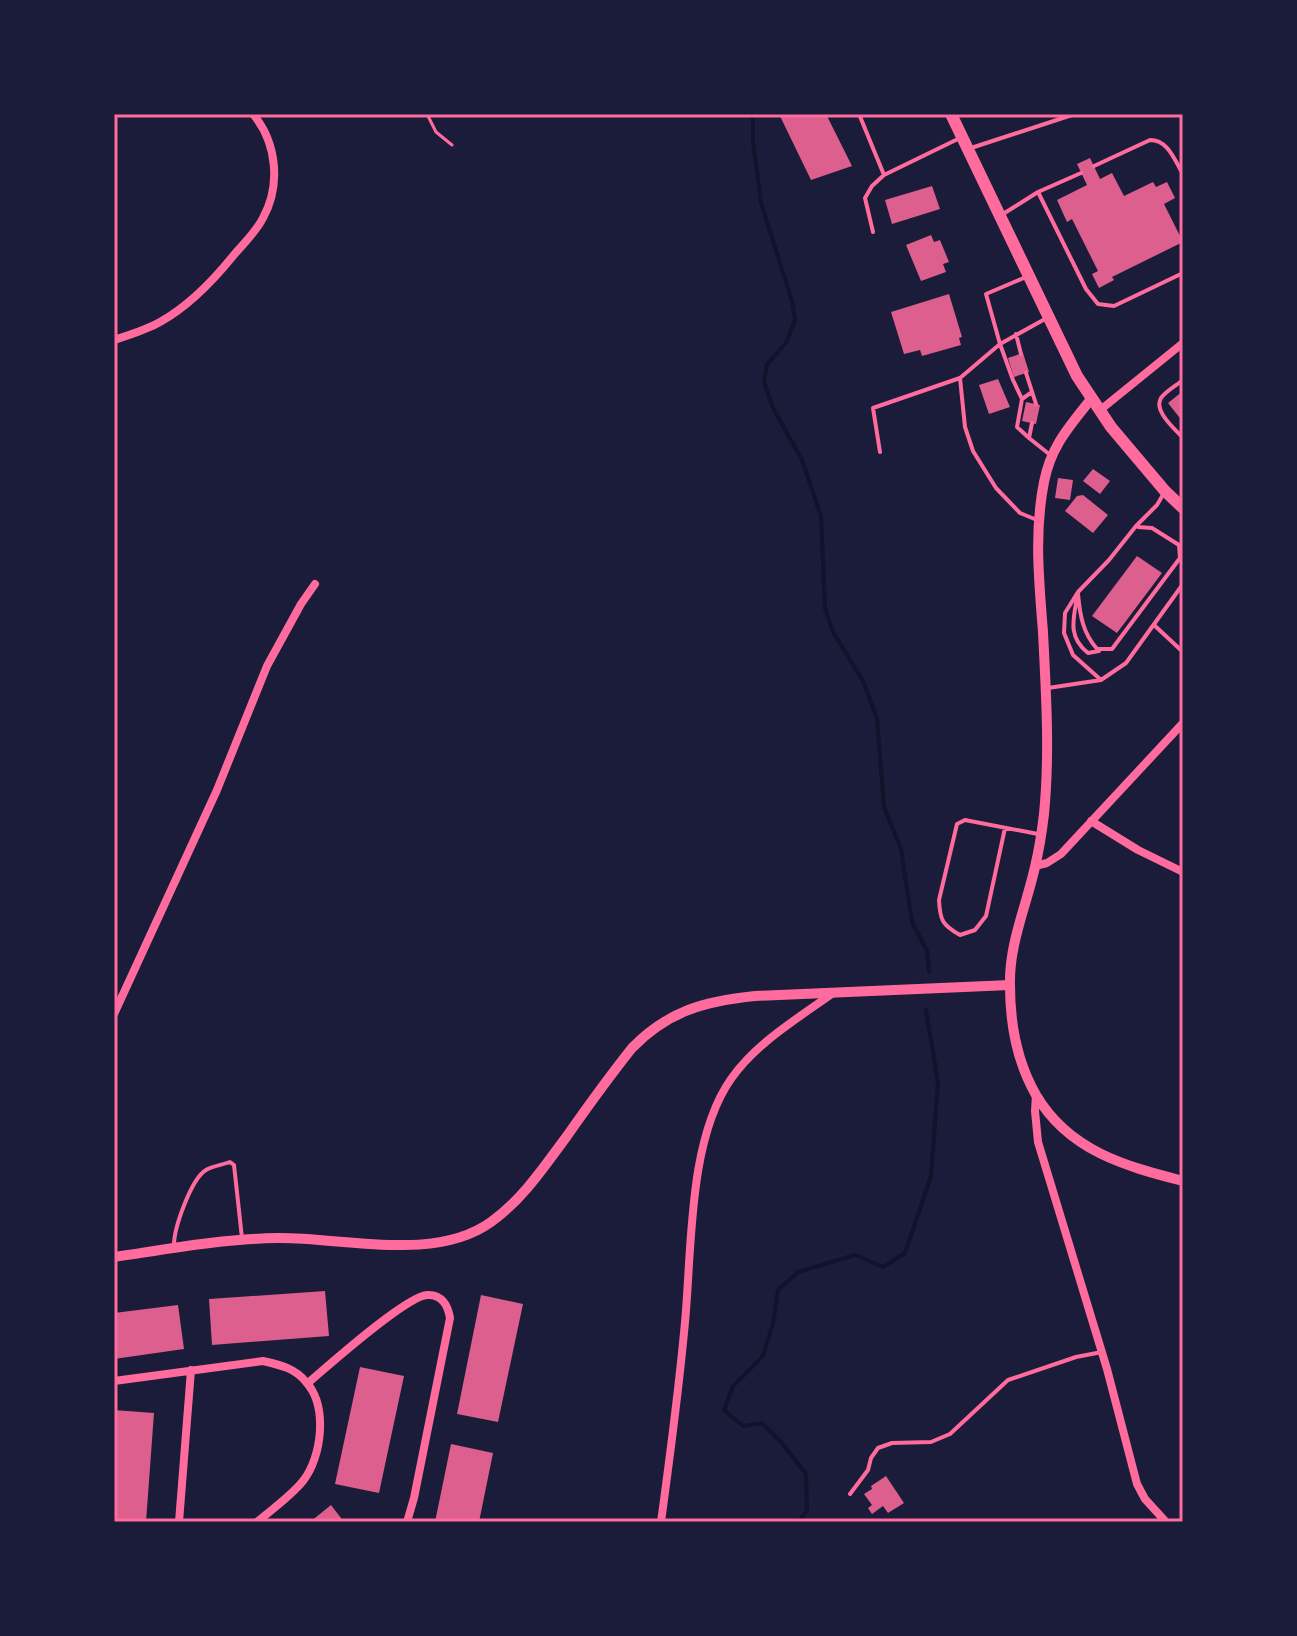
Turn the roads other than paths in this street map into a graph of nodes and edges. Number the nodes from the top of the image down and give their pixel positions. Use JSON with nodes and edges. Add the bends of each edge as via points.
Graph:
{"nodes":[{"id":1,"x":253,"y":114,"type":"edge"},
{"id":2,"x":859,"y":114,"type":"edge"},
{"id":3,"x":951,"y":114,"type":"edge"},
{"id":4,"x":1075,"y":114,"type":"edge"},
{"id":5,"x":962,"y":137,"type":"junction"},
{"id":6,"x":968,"y":149,"type":"junction"},
{"id":7,"x":1094,"y":166,"type":"dead end"},
{"id":8,"x":1081,"y":173,"type":"dead end"},
{"id":9,"x":1183,"y":174,"type":"edge"},
{"id":10,"x":884,"y":175,"type":"junction"},
{"id":11,"x":1038,"y":192,"type":"junction"},
{"id":12,"x":1000,"y":216,"type":"junction"},
{"id":13,"x":873,"y":232,"type":"dead end"},
{"id":14,"x":1183,"y":273,"type":"edge"},
{"id":15,"x":1028,"y":276,"type":"junction"},
{"id":16,"x":1047,"y":317,"type":"junction"},
{"id":17,"x":1016,"y":334,"type":"junction"},
{"id":18,"x":114,"y":340,"type":"edge"},
{"id":19,"x":1000,"y":344,"type":"junction"},
{"id":20,"x":1179,"y":346,"type":"edge"},
{"id":21,"x":1021,"y":354,"type":"dead end"},
{"id":22,"x":1183,"y":358,"type":"edge"},
{"id":23,"x":1026,"y":373,"type":"dead end"},
{"id":24,"x":960,"y":378,"type":"junction"},
{"id":25,"x":1183,"y":380,"type":"edge"},
{"id":26,"x":1032,"y":392,"type":"junction"},
{"id":27,"x":1022,"y":399,"type":"junction"},
{"id":28,"x":1091,"y":399,"type":"junction"},
{"id":29,"x":1036,"y":404,"type":"dead end"},
{"id":30,"x":1099,"y":411,"type":"junction"},
{"id":31,"x":1032,"y":423,"type":"dead end"},
{"id":32,"x":1029,"y":438,"type":"junction"},
{"id":33,"x":1183,"y":438,"type":"edge"},
{"id":34,"x":880,"y":452,"type":"dead end"},
{"id":35,"x":1051,"y":456,"type":"junction"},
{"id":36,"x":1165,"y":491,"type":"junction"},
{"id":37,"x":1183,"y":508,"type":"edge"},
{"id":38,"x":1039,"y":521,"type":"junction"},
{"id":39,"x":1136,"y":526,"type":"junction"},
{"id":40,"x":315,"y":584,"type":"dead end"},
{"id":41,"x":1183,"y":584,"type":"edge"},
{"id":42,"x":1078,"y":592,"type":"junction"},
{"id":43,"x":1154,"y":625,"type":"junction"},
{"id":44,"x":1112,"y":649,"type":"junction"},
{"id":45,"x":1183,"y":652,"type":"edge"},
{"id":46,"x":1101,"y":680,"type":"junction"},
{"id":47,"x":1046,"y":689,"type":"junction"},
{"id":48,"x":1183,"y":723,"type":"edge"},
{"id":49,"x":1091,"y":821,"type":"junction"},
{"id":50,"x":1005,"y":828,"type":"junction"},
{"id":51,"x":1040,"y":834,"type":"junction"},
{"id":52,"x":1035,"y":866,"type":"junction"},
{"id":53,"x":1183,"y":872,"type":"edge"},
{"id":54,"x":1010,"y":985,"type":"junction"},
{"id":55,"x":834,"y":993,"type":"junction"},
{"id":56,"x":114,"y":1014,"type":"edge"},
{"id":57,"x":1036,"y":1095,"type":"junction"},
{"id":58,"x":1183,"y":1181,"type":"edge"},
{"id":59,"x":242,"y":1240,"type":"junction"},
{"id":60,"x":174,"y":1248,"type":"junction"},
{"id":61,"x":114,"y":1257,"type":"edge"},
{"id":62,"x":1102,"y":1352,"type":"junction"},
{"id":63,"x":191,"y":1370,"type":"junction"},
{"id":64,"x":114,"y":1381,"type":"edge"},
{"id":65,"x":308,"y":1383,"type":"junction"},
{"id":66,"x":850,"y":1494,"type":"dead end"},
{"id":67,"x":179,"y":1522,"type":"edge"},
{"id":68,"x":257,"y":1522,"type":"edge"},
{"id":69,"x":407,"y":1522,"type":"edge"},
{"id":70,"x":661,"y":1522,"type":"edge"},
{"id":71,"x":1166,"y":1522,"type":"edge"}],
"edges":[{"from":1,"to":18,"type":"street","via":[[271,145],[275,165],[273,194],[263,219],[195,297],[161,321]]},
{"from":2,"to":10,"type":"lane"},
{"from":3,"to":5,"type":"main road"},
{"from":4,"to":6,"type":"lane"},
{"from":5,"to":6,"type":"main road"},
{"from":5,"to":10,"type":"lane"},
{"from":6,"to":12,"type":"main road"},
{"from":7,"to":9,"type":"lane","via":[[1159,140]]},
{"from":8,"to":11,"type":"lane"},
{"from":10,"to":13,"type":"lane","via":[[865,198]]},
{"from":11,"to":12,"type":"lane"},
{"from":11,"to":14,"type":"lane","via":[[1098,304],[1114,306]]},
{"from":12,"to":15,"type":"main road"},
{"from":15,"to":16,"type":"main road"},
{"from":15,"to":19,"type":"lane","via":[[986,294]]},
{"from":16,"to":17,"type":"lane"},
{"from":16,"to":28,"type":"main road"},
{"from":17,"to":19,"type":"lane"},
{"from":17,"to":21,"type":"lane"},
{"from":19,"to":24,"type":"lane"},
{"from":19,"to":27,"type":"lane"},
{"from":20,"to":22,"type":"lane"},
{"from":20,"to":30,"type":"street"},
{"from":23,"to":26,"type":"lane"},
{"from":24,"to":34,"type":"lane","via":[[873,408]]},
{"from":24,"to":38,"type":"lane","via":[[973,451],[996,488],[1020,513]]},
{"from":25,"to":33,"type":"lane","via":[[1159,403]]},
{"from":26,"to":27,"type":"lane"},
{"from":26,"to":29,"type":"lane"},
{"from":27,"to":32,"type":"lane","via":[[1017,427]]},
{"from":28,"to":30,"type":"main road"},
{"from":28,"to":35,"type":"street"},
{"from":30,"to":36,"type":"main road"},
{"from":31,"to":32,"type":"lane"},
{"from":32,"to":35,"type":"lane"},
{"from":35,"to":38,"type":"street"},
{"from":36,"to":37,"type":"main road"},
{"from":36,"to":39,"type":"lane"},
{"from":38,"to":47,"type":"street"},
{"from":39,"to":42,"type":"lane"},
{"from":39,"to":44,"type":"lane","via":[[1152,528],[1179,545],[1180,558]]},
{"from":40,"to":56,"type":"street","via":[[267,666],[217,790]]},
{"from":41,"to":43,"type":"lane"},
{"from":42,"to":44,"type":"lane","via":[[1080,619],[1090,641],[1097,649]]},
{"from":42,"to":44,"type":"lane","via":[[1072,626],[1080,647],[1088,653]]},
{"from":42,"to":46,"type":"lane","via":[[1065,613],[1064,633],[1073,655]]},
{"from":43,"to":45,"type":"lane"},
{"from":43,"to":46,"type":"lane","via":[[1126,663]]},
{"from":46,"to":47,"type":"lane"},
{"from":47,"to":51,"type":"street"},
{"from":48,"to":49,"type":"street"},
{"from":49,"to":52,"type":"street","via":[[1061,854]]},
{"from":49,"to":53,"type":"street"},
{"from":50,"to":50,"type":"lane","via":[[965,820],[957,824],[939,900],[946,928],[960,935],[975,930],[986,916]]},
{"from":50,"to":51,"type":"lane"},
{"from":51,"to":52,"type":"street"},
{"from":52,"to":54,"type":"street","via":[[1016,933]]},
{"from":54,"to":55,"type":"street"},
{"from":54,"to":57,"type":"street","via":[[1016,1045]]},
{"from":55,"to":59,"type":"street","via":[[718,1000],[646,1034],[533,1182],[473,1232],[419,1245],[315,1238]]},
{"from":55,"to":70,"type":"street","via":[[750,1057],[714,1109],[702,1148]]},
{"from":57,"to":58,"type":"street","via":[[1074,1140],[1090,1150]]},
{"from":57,"to":62,"type":"street","via":[[1038,1142]]},
{"from":59,"to":60,"type":"street"},
{"from":59,"to":60,"type":"lane","via":[[230,1162],[198,1177]]},
{"from":60,"to":61,"type":"street"},
{"from":62,"to":66,"type":"lane","via":[[1008,1380],[950,1434],[931,1442],[878,1448]]},
{"from":62,"to":71,"type":"street","via":[[1137,1484]]},
{"from":63,"to":64,"type":"street"},
{"from":63,"to":65,"type":"street","via":[[263,1361],[294,1371]]},
{"from":63,"to":67,"type":"street"},
{"from":65,"to":68,"type":"street","via":[[320,1423],[315,1457],[303,1481]]},
{"from":65,"to":69,"type":"street","via":[[406,1303],[428,1295],[445,1302],[450,1318]]}]}
